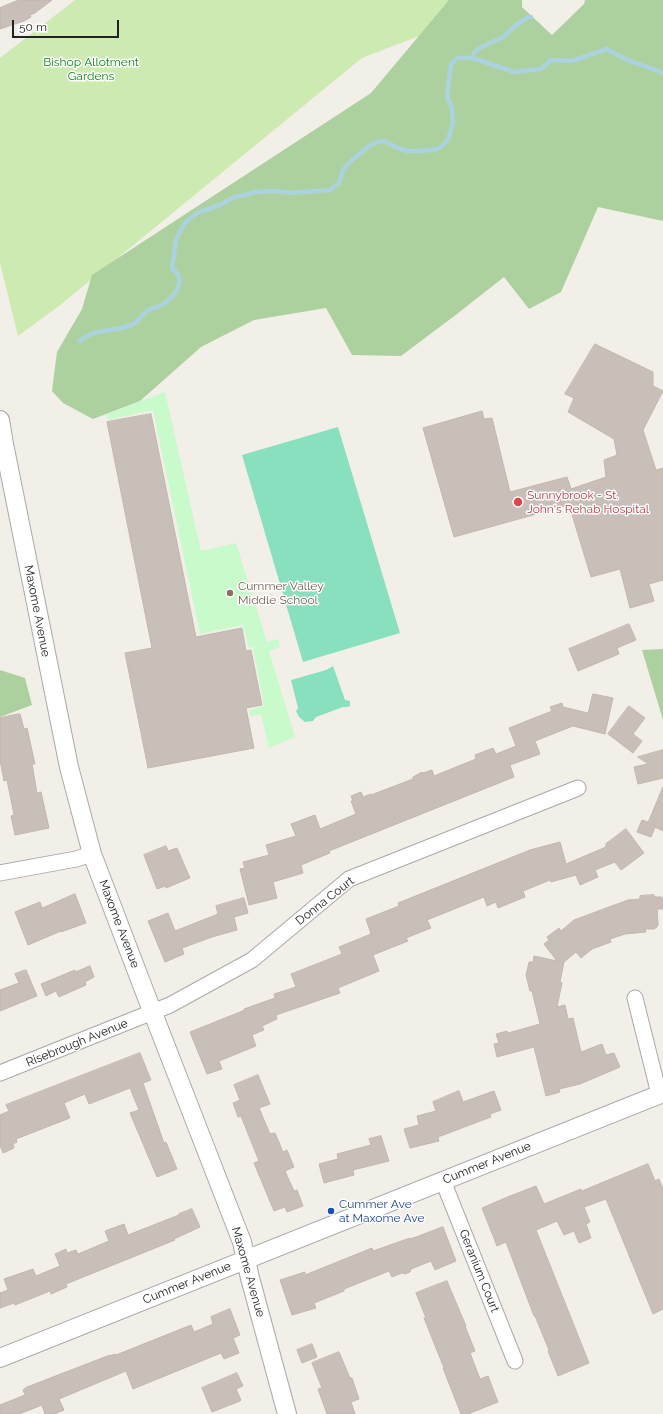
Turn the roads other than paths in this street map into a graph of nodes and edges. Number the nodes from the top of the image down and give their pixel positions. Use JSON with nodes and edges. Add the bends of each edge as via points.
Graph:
{"nodes":[{"id":1,"x":0,"y":420,"type":"edge"},
{"id":2,"x":578,"y":788,"type":"dead end"},
{"id":3,"x":92,"y":854,"type":"junction"},
{"id":4,"x":0,"y":873,"type":"edge"},
{"id":5,"x":635,"y":998,"type":"dead end"},
{"id":6,"x":153,"y":1013,"type":"junction"},
{"id":7,"x":0,"y":1073,"type":"edge"},
{"id":8,"x":661,"y":1093,"type":"edge"},
{"id":9,"x":443,"y":1181,"type":"junction"},
{"id":10,"x":246,"y":1260,"type":"junction"},
{"id":11,"x":0,"y":1358,"type":"edge"},
{"id":12,"x":515,"y":1361,"type":"dead end"},
{"id":13,"x":287,"y":1414,"type":"edge"}],
"edges":[{"from":1,"to":3,"type":"street","name":"Maxome Avenue","via":[[69,767]]},
{"from":2,"to":6,"type":"street","name":"Donna Court","via":[[349,878],[252,960]]},
{"from":3,"to":4,"type":"street"},
{"from":3,"to":6,"type":"street","name":"Maxome Avenue"},
{"from":5,"to":8,"type":"street"},
{"from":6,"to":7,"type":"street","name":"Risebrough Avenue"},
{"from":6,"to":10,"type":"street","name":"Maxome Avenue","via":[[242,1242]]},
{"from":8,"to":9,"type":"street","name":"Cummer Avenue"},
{"from":9,"to":10,"type":"street","name":"Cummer Avenue"},
{"from":9,"to":12,"type":"street","name":"Geranium Court"},
{"from":10,"to":11,"type":"street","name":"Cummer Avenue"},
{"from":10,"to":13,"type":"street","name":"Maxome Avenue"}]}
